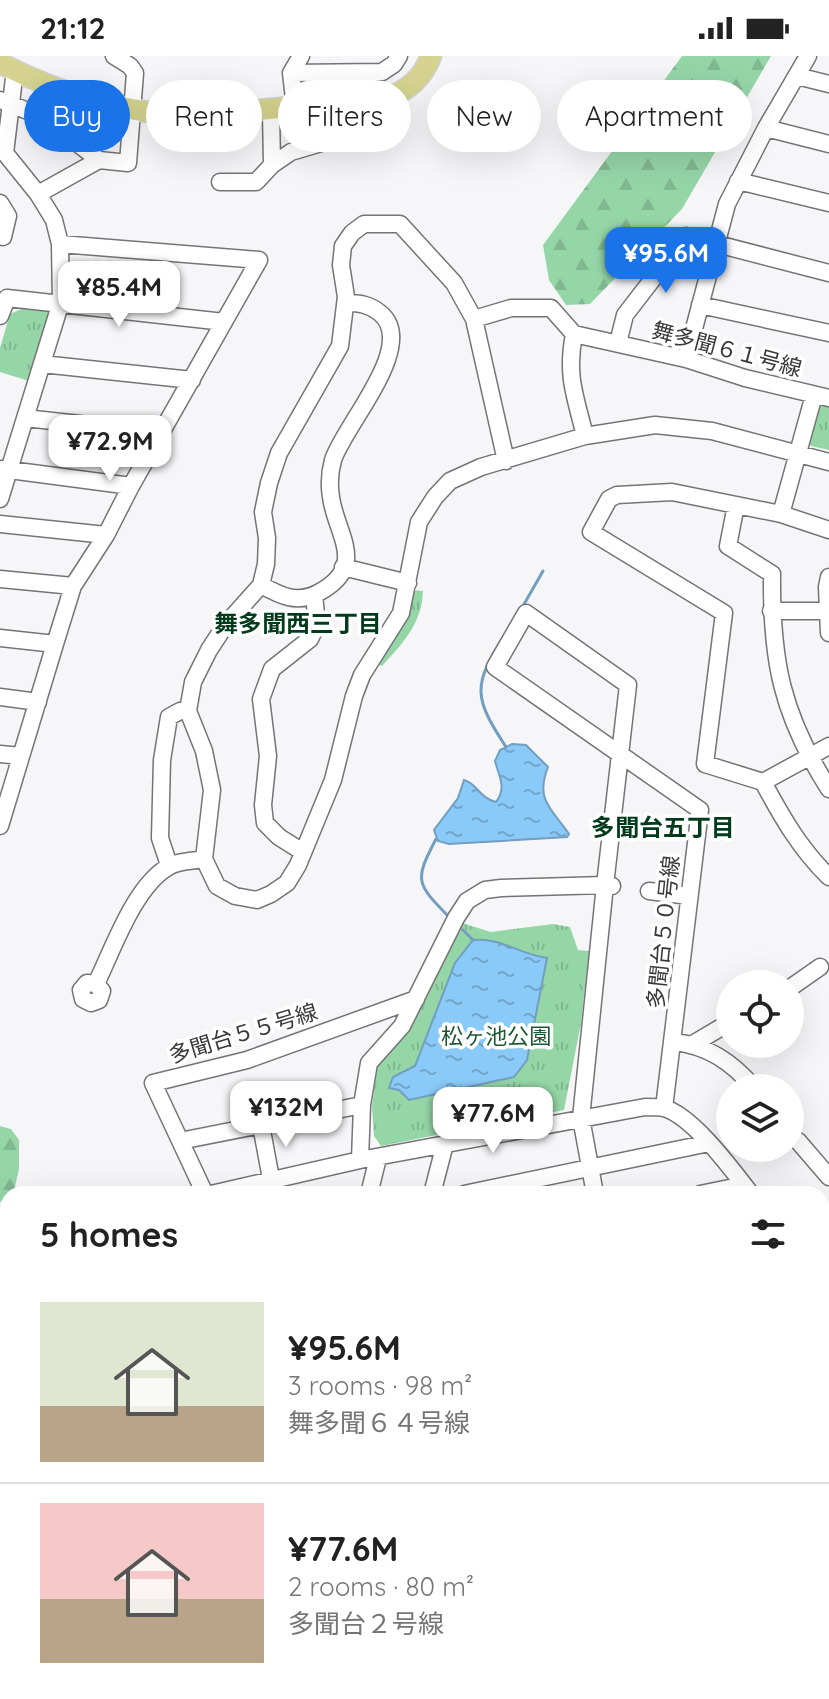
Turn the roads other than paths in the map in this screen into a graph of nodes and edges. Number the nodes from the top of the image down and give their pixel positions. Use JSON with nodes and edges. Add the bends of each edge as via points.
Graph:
{"nodes":[{"id":1,"x":114,"y":56,"type":"edge"},
{"id":2,"x":301,"y":56,"type":"edge"},
{"id":3,"x":399,"y":56,"type":"edge"},
{"id":4,"x":431,"y":56,"type":"edge"},
{"id":5,"x":808,"y":56,"type":"edge"},
{"id":6,"x":7,"y":66,"type":"edge"},
{"id":7,"x":291,"y":73,"type":"junction"},
{"id":8,"x":797,"y":76,"type":"junction"},
{"id":9,"x":292,"y":80,"type":"edge"},
{"id":10,"x":829,"y":84,"type":"edge"},
{"id":11,"x":411,"y":86,"type":"edge"},
{"id":12,"x":6,"y":102,"type":"edge"},
{"id":13,"x":134,"y":108,"type":"junction"},
{"id":14,"x":278,"y":109,"type":"edge"},
{"id":15,"x":271,"y":110,"type":"junction"},
{"id":16,"x":766,"y":128,"type":"junction"},
{"id":17,"x":829,"y":144,"type":"edge"},
{"id":18,"x":291,"y":152,"type":"edge"},
{"id":19,"x":2,"y":153,"type":"edge"},
{"id":20,"x":99,"y":160,"type":"junction"},
{"id":21,"x":272,"y":165,"type":"junction"},
{"id":22,"x":738,"y":181,"type":"junction"},
{"id":23,"x":220,"y":182,"type":"dead end"},
{"id":24,"x":38,"y":194,"type":"junction"},
{"id":25,"x":0,"y":203,"type":"edge"},
{"id":26,"x":829,"y":203,"type":"edge"},
{"id":27,"x":0,"y":236,"type":"edge"},
{"id":28,"x":60,"y":244,"type":"junction"},
{"id":29,"x":715,"y":245,"type":"junction"},
{"id":30,"x":829,"y":273,"type":"edge"},
{"id":31,"x":61,"y":302,"type":"junction"},
{"id":32,"x":346,"y":303,"type":"junction"},
{"id":33,"x":700,"y":305,"type":"junction"},
{"id":34,"x":0,"y":316,"type":"edge"},
{"id":35,"x":474,"y":319,"type":"junction"},
{"id":36,"x":224,"y":322,"type":"junction"},
{"id":37,"x":829,"y":333,"type":"edge"},
{"id":38,"x":574,"y":334,"type":"junction"},
{"id":39,"x":618,"y":343,"type":"junction"},
{"id":40,"x":686,"y":359,"type":"junction"},
{"id":41,"x":42,"y":364,"type":"junction"},
{"id":42,"x":192,"y":380,"type":"junction"},
{"id":43,"x":822,"y":396,"type":"edge"},
{"id":44,"x":25,"y":418,"type":"junction"},
{"id":45,"x":161,"y":433,"type":"junction"},
{"id":46,"x":585,"y":436,"type":"junction"},
{"id":47,"x":798,"y":453,"type":"junction"},
{"id":48,"x":506,"y":461,"type":"junction"},
{"id":49,"x":829,"y":462,"type":"edge"},
{"id":50,"x":5,"y":469,"type":"edge"},
{"id":51,"x":131,"y":486,"type":"junction"},
{"id":52,"x":0,"y":499,"type":"edge"},
{"id":53,"x":736,"y":505,"type":"junction"},
{"id":54,"x":781,"y":514,"type":"junction"},
{"id":55,"x":0,"y":524,"type":"edge"},
{"id":56,"x":829,"y":530,"type":"edge"},
{"id":57,"x":106,"y":535,"type":"junction"},
{"id":58,"x":343,"y":567,"type":"junction"},
{"id":59,"x":829,"y":577,"type":"edge"},
{"id":60,"x":0,"y":579,"type":"edge"},
{"id":61,"x":408,"y":583,"type":"junction"},
{"id":62,"x":261,"y":585,"type":"junction"},
{"id":63,"x":73,"y":586,"type":"junction"},
{"id":64,"x":314,"y":595,"type":"junction"},
{"id":65,"x":771,"y":611,"type":"junction"},
{"id":66,"x":827,"y":611,"type":"junction"},
{"id":67,"x":829,"y":633,"type":"edge"},
{"id":68,"x":0,"y":638,"type":"edge"},
{"id":69,"x":55,"y":644,"type":"junction"},
{"id":70,"x":0,"y":697,"type":"edge"},
{"id":71,"x":38,"y":702,"type":"junction"},
{"id":72,"x":188,"y":711,"type":"junction"},
{"id":73,"x":829,"y":746,"type":"edge"},
{"id":74,"x":0,"y":754,"type":"edge"},
{"id":75,"x":621,"y":754,"type":"junction"},
{"id":76,"x":21,"y":756,"type":"junction"},
{"id":77,"x":808,"y":757,"type":"junction"},
{"id":78,"x":763,"y":782,"type":"junction"},
{"id":79,"x":829,"y":789,"type":"edge"},
{"id":80,"x":0,"y":826,"type":"edge"},
{"id":81,"x":303,"y":852,"type":"junction"},
{"id":82,"x":204,"y":859,"type":"junction"},
{"id":83,"x":169,"y":865,"type":"junction"},
{"id":84,"x":829,"y":877,"type":"edge"},
{"id":85,"x":608,"y":886,"type":"junction"},
{"id":86,"x":649,"y":891,"type":"dead end"},
{"id":87,"x":689,"y":896,"type":"junction"},
{"id":88,"x":820,"y":967,"type":"dead end"},
{"id":89,"x":804,"y":978,"type":"edge"},
{"id":90,"x":96,"y":984,"type":"dead end"},
{"id":91,"x":416,"y":999,"type":"junction"},
{"id":92,"x":716,"y":1030,"type":"edge"},
{"id":93,"x":673,"y":1042,"type":"junction"},
{"id":94,"x":693,"y":1044,"type":"junction"},
{"id":95,"x":739,"y":1074,"type":"edge"},
{"id":96,"x":362,"y":1105,"type":"junction"},
{"id":97,"x":664,"y":1108,"type":"junction"},
{"id":98,"x":581,"y":1118,"type":"junction"},
{"id":99,"x":261,"y":1125,"type":"junction"},
{"id":100,"x":180,"y":1141,"type":"junction"},
{"id":101,"x":709,"y":1143,"type":"junction"},
{"id":102,"x":445,"y":1144,"type":"junction"},
{"id":103,"x":804,"y":1148,"type":"edge"},
{"id":104,"x":378,"y":1158,"type":"junction"},
{"id":105,"x":360,"y":1160,"type":"junction"},
{"id":106,"x":590,"y":1169,"type":"junction"},
{"id":107,"x":829,"y":1177,"type":"edge"},
{"id":108,"x":271,"y":1179,"type":"junction"},
{"id":109,"x":201,"y":1186,"type":"edge"},
{"id":110,"x":243,"y":1186,"type":"edge"},
{"id":111,"x":371,"y":1186,"type":"edge"},
{"id":112,"x":434,"y":1186,"type":"edge"},
{"id":113,"x":504,"y":1186,"type":"edge"},
{"id":114,"x":593,"y":1186,"type":"edge"},
{"id":115,"x":745,"y":1186,"type":"edge"}],
"edges":[{"from":1,"to":13,"type":"street","via":[[135,73]]},
{"from":2,"to":7,"type":"street"},
{"from":3,"to":7,"type":"street","via":[[382,72]]},
{"from":4,"to":11,"type":"main road"},
{"from":5,"to":8,"type":"street"},
{"from":6,"to":12,"type":"street"},
{"from":6,"to":13,"type":"main road","via":[[77,96]]},
{"from":7,"to":9,"type":"street"},
{"from":8,"to":10,"type":"street"},
{"from":8,"to":16,"type":"street"},
{"from":12,"to":19,"type":"street"},
{"from":12,"to":20,"type":"street","via":[[43,117]]},
{"from":13,"to":15,"type":"main road","via":[[190,115]]},
{"from":13,"to":20,"type":"street","via":[[128,163]]},
{"from":14,"to":15,"type":"main road"},
{"from":15,"to":21,"type":"street"},
{"from":16,"to":17,"type":"street"},
{"from":16,"to":22,"type":"street"},
{"from":18,"to":21,"type":"street"},
{"from":19,"to":24,"type":"street"},
{"from":20,"to":24,"type":"street"},
{"from":21,"to":23,"type":"street","via":[[256,182]]},
{"from":22,"to":26,"type":"street"},
{"from":22,"to":29,"type":"street"},
{"from":24,"to":28,"type":"street","via":[[54,220]]},
{"from":25,"to":27,"type":"street","via":[[8,216]]},
{"from":28,"to":31,"type":"street"},
{"from":28,"to":36,"type":"street","via":[[259,260]]},
{"from":29,"to":30,"type":"street"},
{"from":29,"to":33,"type":"street"},
{"from":29,"to":39,"type":"street","via":[[686,236],[625,315]]},
{"from":31,"to":34,"type":"street","via":[[7,298]]},
{"from":31,"to":36,"type":"street"},
{"from":31,"to":41,"type":"street"},
{"from":32,"to":35,"type":"street","via":[[343,246],[364,224],[400,224],[454,283]]},
{"from":32,"to":58,"type":"street","via":[[368,305],[385,318],[391,333],[388,359],[333,461],[331,497],[347,550]]},
{"from":32,"to":62,"type":"street","via":[[340,346],[279,453],[269,483]]},
{"from":33,"to":37,"type":"street"},
{"from":33,"to":40,"type":"street"},
{"from":35,"to":38,"type":"street","via":[[511,308],[551,308]]},
{"from":35,"to":48,"type":"street"},
{"from":36,"to":42,"type":"street"},
{"from":38,"to":39,"type":"street","name":"舞多聞６１号線"},
{"from":38,"to":46,"type":"street","via":[[569,362]]},
{"from":39,"to":40,"type":"street","name":"舞多聞６１号線"},
{"from":40,"to":43,"type":"street","name":"舞多聞６１号線"},
{"from":41,"to":42,"type":"street"},
{"from":41,"to":44,"type":"street"},
{"from":42,"to":45,"type":"street"},
{"from":43,"to":47,"type":"street"},
{"from":44,"to":45,"type":"street"},
{"from":44,"to":50,"type":"street"},
{"from":45,"to":51,"type":"street"},
{"from":46,"to":47,"type":"street","via":[[655,425],[684,427]]},
{"from":46,"to":48,"type":"street"},
{"from":47,"to":49,"type":"street"},
{"from":47,"to":54,"type":"street"},
{"from":48,"to":61,"type":"street","via":[[450,481],[435,497],[419,522]]},
{"from":50,"to":51,"type":"street"},
{"from":50,"to":52,"type":"street"},
{"from":51,"to":57,"type":"street"},
{"from":53,"to":54,"type":"street"},
{"from":53,"to":65,"type":"street","via":[[728,546],[772,574]]},
{"from":53,"to":78,"type":"street","via":[[672,492],[617,495],[609,499],[591,532],[724,613],[705,764]]},
{"from":54,"to":56,"type":"street"},
{"from":55,"to":57,"type":"street"},
{"from":57,"to":63,"type":"street"},
{"from":58,"to":61,"type":"street"},
{"from":58,"to":64,"type":"street"},
{"from":59,"to":66,"type":"street"},
{"from":60,"to":63,"type":"street"},
{"from":61,"to":81,"type":"street","via":[[401,613],[362,675],[333,780]]},
{"from":62,"to":64,"type":"street","via":[[299,600]]},
{"from":62,"to":72,"type":"street","via":[[209,650],[193,682]]},
{"from":63,"to":69,"type":"street"},
{"from":64,"to":81,"type":"street","via":[[317,624],[310,639],[272,669],[261,699],[268,756],[265,823]]},
{"from":65,"to":66,"type":"street"},
{"from":65,"to":77,"type":"street","via":[[782,691]]},
{"from":66,"to":67,"type":"street"},
{"from":68,"to":69,"type":"street"},
{"from":69,"to":71,"type":"street"},
{"from":70,"to":71,"type":"street"},
{"from":71,"to":76,"type":"street"},
{"from":72,"to":82,"type":"street","via":[[212,790]]},
{"from":72,"to":83,"type":"street","via":[[169,717],[162,760],[160,838]]},
{"from":73,"to":77,"type":"street"},
{"from":74,"to":76,"type":"street"},
{"from":75,"to":75,"type":"street","via":[[628,685],[526,613],[495,667]]},
{"from":75,"to":85,"type":"street"},
{"from":75,"to":87,"type":"street","name":"多聞台５０号線","via":[[700,810]]},
{"from":76,"to":80,"type":"street"},
{"from":77,"to":78,"type":"street"},
{"from":77,"to":79,"type":"street"},
{"from":78,"to":84,"type":"street","via":[[806,853]]},
{"from":81,"to":82,"type":"street","via":[[287,883],[257,900],[217,886]]},
{"from":82,"to":83,"type":"street"},
{"from":83,"to":90,"type":"street","via":[[139,897]]},
{"from":85,"to":91,"type":"street","via":[[485,890],[467,901],[456,918]]},
{"from":85,"to":98,"type":"street"},
{"from":86,"to":87,"type":"street"},
{"from":87,"to":93,"type":"street","name":"多聞台５０号線"},
{"from":88,"to":89,"type":"street"},
{"from":91,"to":96,"type":"street","via":[[402,1026],[369,1063]]},
{"from":91,"to":100,"type":"street","name":"多聞台５５号線","via":[[247,1060],[153,1083]]},
{"from":92,"to":94,"type":"street"},
{"from":93,"to":94,"type":"street"},
{"from":93,"to":97,"type":"street","name":"多聞台５０号線"},
{"from":94,"to":95,"type":"street","via":[[721,1057]]},
{"from":96,"to":99,"type":"street"},
{"from":96,"to":105,"type":"street"},
{"from":97,"to":98,"type":"street"},
{"from":97,"to":101,"type":"street"},
{"from":98,"to":102,"type":"street"},
{"from":98,"to":106,"type":"street"},
{"from":99,"to":100,"type":"street"},
{"from":99,"to":108,"type":"street"},
{"from":100,"to":109,"type":"street","name":"多聞台５５号線"},
{"from":101,"to":106,"type":"street"},
{"from":101,"to":115,"type":"street"},
{"from":102,"to":104,"type":"street"},
{"from":102,"to":112,"type":"street"},
{"from":103,"to":107,"type":"street"},
{"from":104,"to":105,"type":"street"},
{"from":104,"to":111,"type":"street"},
{"from":105,"to":108,"type":"street"},
{"from":106,"to":113,"type":"street"},
{"from":106,"to":114,"type":"street"},
{"from":108,"to":110,"type":"street"}]}
